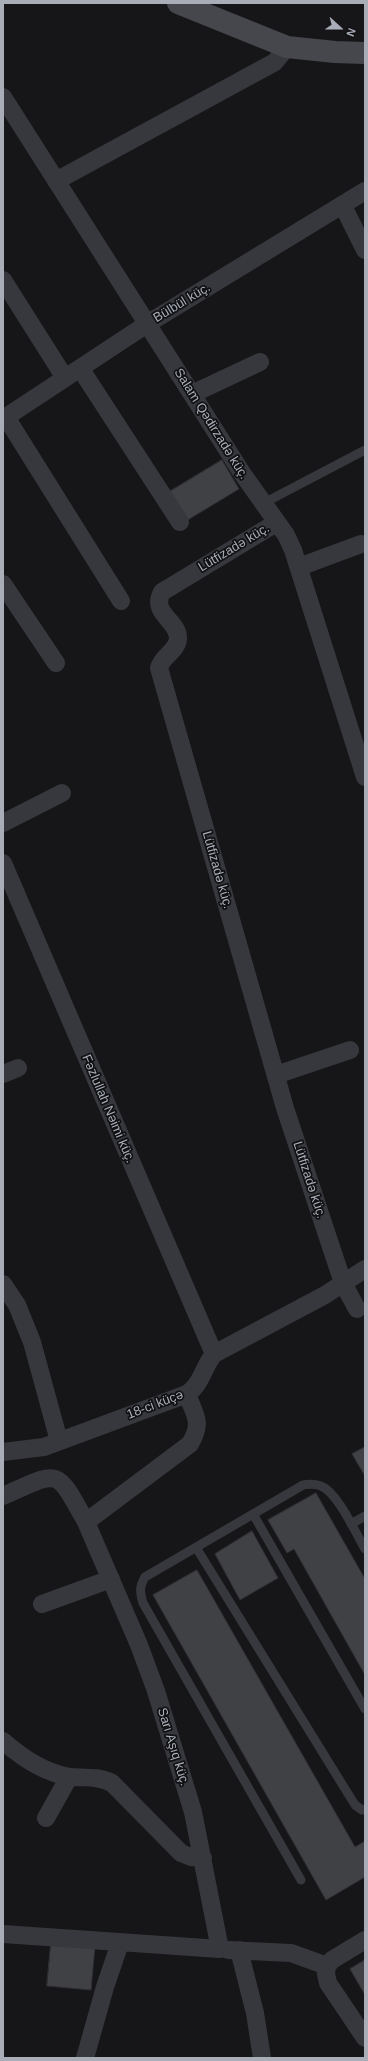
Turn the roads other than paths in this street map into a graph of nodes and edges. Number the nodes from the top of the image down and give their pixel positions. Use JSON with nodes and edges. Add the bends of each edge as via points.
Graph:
{"nodes":[{"id":1,"x":178,"y":3,"type":"edge"},
{"id":2,"x":287,"y":47,"type":"junction"},
{"id":3,"x":365,"y":53,"type":"edge"},
{"id":4,"x":3,"y":97,"type":"edge"},
{"id":5,"x":56,"y":181,"type":"junction"},
{"id":6,"x":365,"y":192,"type":"edge"},
{"id":7,"x":343,"y":206,"type":"junction"},
{"id":8,"x":365,"y":250,"type":"edge"},
{"id":9,"x":3,"y":280,"type":"edge"},
{"id":10,"x":147,"y":324,"type":"junction"},
{"id":11,"x":260,"y":362,"type":"dead end"},
{"id":12,"x":73,"y":373,"type":"junction"},
{"id":13,"x":192,"y":394,"type":"junction"},
{"id":14,"x":5,"y":418,"type":"edge"},
{"id":15,"x":365,"y":450,"type":"edge"},
{"id":16,"x":262,"y":504,"type":"junction"},
{"id":17,"x":180,"y":522,"type":"dead end"},
{"id":18,"x":276,"y":522,"type":"junction"},
{"id":19,"x":361,"y":544,"type":"dead end"},
{"id":20,"x":299,"y":567,"type":"junction"},
{"id":21,"x":3,"y":584,"type":"edge"},
{"id":22,"x":121,"y":601,"type":"dead end"},
{"id":23,"x":56,"y":663,"type":"dead end"},
{"id":24,"x":365,"y":777,"type":"edge"},
{"id":25,"x":62,"y":793,"type":"dead end"},
{"id":26,"x":3,"y":823,"type":"edge"},
{"id":27,"x":3,"y":863,"type":"edge"},
{"id":28,"x":350,"y":1050,"type":"dead end"},
{"id":29,"x":276,"y":1075,"type":"junction"},
{"id":30,"x":365,"y":1269,"type":"edge"},
{"id":31,"x":343,"y":1283,"type":"junction"},
{"id":32,"x":5,"y":1291,"type":"edge"},
{"id":33,"x":357,"y":1309,"type":"dead end"},
{"id":34,"x":214,"y":1354,"type":"junction"},
{"id":35,"x":187,"y":1394,"type":"junction"},
{"id":36,"x":59,"y":1441,"type":"junction"},
{"id":37,"x":3,"y":1452,"type":"edge"},
{"id":38,"x":3,"y":1496,"type":"edge"},
{"id":39,"x":253,"y":1514,"type":"junction"},
{"id":40,"x":365,"y":1516,"type":"edge"},
{"id":41,"x":86,"y":1522,"type":"junction"},
{"id":42,"x":350,"y":1524,"type":"junction"},
{"id":43,"x":197,"y":1549,"type":"junction"},
{"id":44,"x":365,"y":1549,"type":"edge"},
{"id":45,"x":111,"y":1579,"type":"junction"},
{"id":46,"x":42,"y":1604,"type":"dead end"},
{"id":47,"x":365,"y":1709,"type":"edge"},
{"id":48,"x":3,"y":1741,"type":"edge"},
{"id":49,"x":69,"y":1776,"type":"junction"},
{"id":50,"x":365,"y":1809,"type":"edge"},
{"id":51,"x":46,"y":1818,"type":"dead end"},
{"id":52,"x":203,"y":1858,"type":"junction"},
{"id":53,"x":301,"y":1880,"type":"dead end"},
{"id":54,"x":3,"y":1934,"type":"edge"},
{"id":55,"x":365,"y":1940,"type":"edge"},
{"id":56,"x":120,"y":1943,"type":"junction"},
{"id":57,"x":220,"y":1949,"type":"junction"},
{"id":58,"x":239,"y":1950,"type":"junction"},
{"id":59,"x":327,"y":1966,"type":"junction"},
{"id":60,"x":365,"y":2038,"type":"edge"},
{"id":61,"x":85,"y":2058,"type":"edge"},
{"id":62,"x":262,"y":2058,"type":"edge"}],
"edges":[{"from":1,"to":2,"type":"street"},
{"from":2,"to":3,"type":"street"},
{"from":2,"to":5,"type":"street","via":[[275,62]]},
{"from":4,"to":5,"type":"street","name":"Salam Qədirzadə küç."},
{"from":5,"to":10,"type":"street","name":"Salam Qədirzadə küç."},
{"from":6,"to":7,"type":"street","name":"Bülbül küç."},
{"from":7,"to":8,"type":"street"},
{"from":7,"to":10,"type":"street","name":"Bülbül küç."},
{"from":9,"to":12,"type":"street"},
{"from":10,"to":12,"type":"street","name":"Bülbül küç."},
{"from":10,"to":13,"type":"street","name":"Salam Qədirzadə küç."},
{"from":11,"to":13,"type":"street"},
{"from":12,"to":14,"type":"street","name":"Bülbül küç."},
{"from":12,"to":17,"type":"street"},
{"from":13,"to":16,"type":"street","name":"Salam Qədirzadə küç."},
{"from":14,"to":22,"type":"street"},
{"from":15,"to":16,"type":"lane"},
{"from":16,"to":18,"type":"street","name":"Salam Qədirzadə küç."},
{"from":18,"to":20,"type":"street","name":"Salam Qədirzadə küç.","via":[[286,535]]},
{"from":18,"to":29,"type":"street","name":"Lütfizadə küç.","via":[[162,592],[158,599],[159,606],[177,632],[178,640],[161,661],[160,675]]},
{"from":19,"to":20,"type":"street"},
{"from":20,"to":24,"type":"street","name":"Salam Qədirzadə küç."},
{"from":21,"to":23,"type":"street"},
{"from":25,"to":26,"type":"street"},
{"from":27,"to":34,"type":"street","name":"Fəzlullah Nəimi küç."},
{"from":28,"to":29,"type":"street"},
{"from":29,"to":31,"type":"street","name":"Lütfizadə küç."},
{"from":30,"to":31,"type":"street"},
{"from":31,"to":33,"type":"street","name":"Lütfizadə küç."},
{"from":31,"to":34,"type":"street"},
{"from":32,"to":36,"type":"street","via":[[17,1306],[32,1342]]},
{"from":34,"to":35,"type":"street","name":"18-ci küçə","via":[[195,1388]]},
{"from":35,"to":36,"type":"street","name":"18-ci küçə"},
{"from":35,"to":41,"type":"street","via":[[198,1423],[198,1430],[190,1444]]},
{"from":36,"to":37,"type":"street","name":"18-ci küçə","via":[[44,1447]]},
{"from":38,"to":41,"type":"street","name":"Sarı Aşıq küç.","via":[[47,1476],[58,1478],[66,1485]]},
{"from":39,"to":42,"type":"lane","via":[[294,1489],[313,1484],[328,1490]]},
{"from":39,"to":43,"type":"lane"},
{"from":39,"to":47,"type":"lane"},
{"from":40,"to":42,"type":"lane"},
{"from":41,"to":45,"type":"street","name":"Sarı Aşıq küç."},
{"from":42,"to":44,"type":"lane"},
{"from":43,"to":50,"type":"lane","via":[[355,1805],[362,1810]]},
{"from":43,"to":53,"type":"lane","via":[[145,1577],[140,1584],[143,1603]]},
{"from":45,"to":46,"type":"street"},
{"from":45,"to":52,"type":"street","name":"Sarı Aşıq küç.","via":[[156,1691],[193,1812]]},
{"from":48,"to":49,"type":"street","via":[[20,1756],[38,1766]]},
{"from":49,"to":51,"type":"street"},
{"from":49,"to":52,"type":"street","via":[[105,1779],[112,1783],[181,1853]]},
{"from":52,"to":57,"type":"street","name":"Sarı Aşıq küç."},
{"from":54,"to":56,"type":"street"},
{"from":55,"to":59,"type":"street","via":[[332,1960]]},
{"from":56,"to":57,"type":"street"},
{"from":56,"to":61,"type":"street","via":[[104,1987]]},
{"from":57,"to":58,"type":"street"},
{"from":58,"to":59,"type":"street","via":[[291,1953]]},
{"from":58,"to":62,"type":"street","via":[[255,2013]]},
{"from":59,"to":60,"type":"street","via":[[328,1983]]}]}
